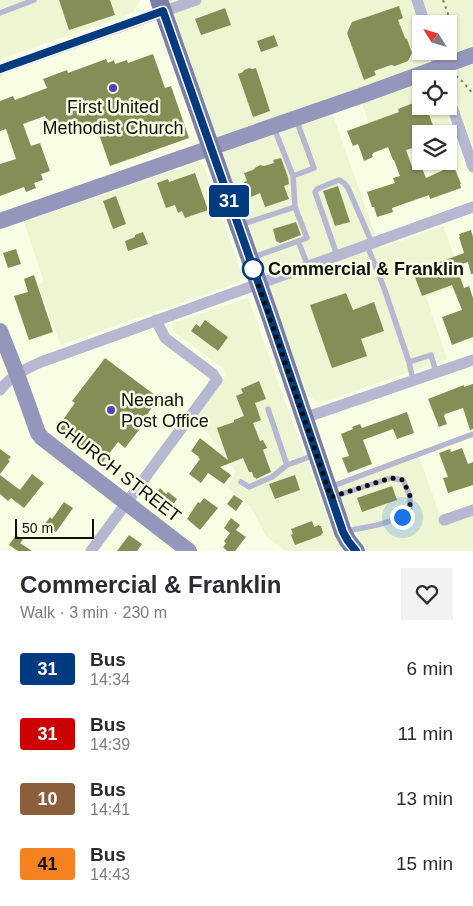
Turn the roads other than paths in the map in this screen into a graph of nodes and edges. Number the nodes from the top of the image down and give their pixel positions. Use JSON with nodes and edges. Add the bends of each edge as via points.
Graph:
{"nodes":[{"id":1,"x":34,"y":0,"type":"edge"},
{"id":2,"x":196,"y":0,"type":"edge"},
{"id":3,"x":417,"y":0,"type":"edge"},
{"id":4,"x":161,"y":5,"type":"edge"},
{"id":5,"x":0,"y":13,"type":"edge"},
{"id":6,"x":422,"y":15,"type":"edge"},
{"id":7,"x":473,"y":55,"type":"edge"},
{"id":8,"x":0,"y":69,"type":"edge"},
{"id":9,"x":446,"y":70,"type":"edge"},
{"id":10,"x":412,"y":82,"type":"edge"},
{"id":11,"x":455,"y":115,"type":"edge"},
{"id":12,"x":296,"y":118,"type":"junction"},
{"id":13,"x":274,"y":126,"type":"junction"},
{"id":14,"x":210,"y":148,"type":"junction"},
{"id":15,"x":473,"y":166,"type":"edge"},
{"id":16,"x":292,"y":176,"type":"junction"},
{"id":17,"x":295,"y":207,"type":"junction"},
{"id":18,"x":473,"y":207,"type":"edge"},
{"id":19,"x":0,"y":221,"type":"edge"},
{"id":20,"x":238,"y":226,"type":"junction"},
{"id":21,"x":298,"y":241,"type":"junction"},
{"id":22,"x":369,"y":244,"type":"junction"},
{"id":23,"x":337,"y":255,"type":"junction"},
{"id":24,"x":249,"y":258,"type":"junction"},
{"id":25,"x":308,"y":266,"type":"junction"},
{"id":26,"x":258,"y":283,"type":"junction"},
{"id":27,"x":156,"y":320,"type":"junction"},
{"id":28,"x":0,"y":331,"type":"edge"},
{"id":29,"x":473,"y":360,"type":"edge"},
{"id":30,"x":409,"y":362,"type":"junction"},
{"id":31,"x":436,"y":372,"type":"junction"},
{"id":32,"x":17,"y":374,"type":"junction"},
{"id":33,"x":413,"y":380,"type":"junction"},
{"id":34,"x":0,"y":390,"type":"edge"},
{"id":35,"x":268,"y":409,"type":"dead end"},
{"id":36,"x":304,"y":418,"type":"junction"},
{"id":37,"x":473,"y":434,"type":"edge"},
{"id":38,"x":317,"y":454,"type":"junction"},
{"id":39,"x":287,"y":465,"type":"junction"},
{"id":40,"x":242,"y":482,"type":"dead end"},
{"id":41,"x":330,"y":492,"type":"junction"},
{"id":42,"x":126,"y":503,"type":"junction"},
{"id":43,"x":473,"y":510,"type":"edge"},
{"id":44,"x":444,"y":520,"type":"dead end"},
{"id":45,"x":343,"y":532,"type":"junction"},
{"id":46,"x":91,"y":551,"type":"edge"},
{"id":47,"x":189,"y":551,"type":"edge"},
{"id":48,"x":356,"y":551,"type":"edge"}],
"edges":[{"from":1,"to":5,"type":"lane"},
{"from":2,"to":4,"type":"street"},
{"from":3,"to":6,"type":"street"},
{"from":4,"to":8,"type":"street"},
{"from":4,"to":14,"type":"main road"},
{"from":7,"to":9,"type":"street"},
{"from":10,"to":12,"type":"street"},
{"from":11,"to":15,"type":"street"},
{"from":12,"to":13,"type":"street"},
{"from":12,"to":16,"type":"lane","via":[[314,168]]},
{"from":13,"to":14,"type":"street"},
{"from":13,"to":16,"type":"lane"},
{"from":14,"to":19,"type":"street"},
{"from":14,"to":20,"type":"main road"},
{"from":16,"to":17,"type":"lane"},
{"from":17,"to":20,"type":"lane"},
{"from":17,"to":21,"type":"lane","via":[[307,238]]},
{"from":18,"to":22,"type":"street"},
{"from":20,"to":24,"type":"main road"},
{"from":21,"to":24,"type":"lane"},
{"from":21,"to":25,"type":"lane"},
{"from":22,"to":23,"type":"street"},
{"from":22,"to":23,"type":"lane","via":[[348,188],[339,180],[315,192]]},
{"from":22,"to":30,"type":"lane"},
{"from":23,"to":25,"type":"street"},
{"from":24,"to":26,"type":"main road"},
{"from":25,"to":26,"type":"street"},
{"from":26,"to":27,"type":"street"},
{"from":26,"to":36,"type":"main road"},
{"from":27,"to":32,"type":"street"},
{"from":27,"to":42,"type":"street","via":[[165,338],[217,380]]},
{"from":28,"to":32,"type":"street","name":"CHURCH STREET"},
{"from":29,"to":31,"type":"street"},
{"from":30,"to":31,"type":"lane","via":[[431,355]]},
{"from":30,"to":33,"type":"lane"},
{"from":31,"to":33,"type":"street"},
{"from":32,"to":34,"type":"street"},
{"from":32,"to":42,"type":"street","name":"CHURCH STREET","via":[[42,438]]},
{"from":33,"to":36,"type":"street"},
{"from":35,"to":39,"type":"lane"},
{"from":36,"to":38,"type":"main road"},
{"from":37,"to":41,"type":"lane"},
{"from":38,"to":39,"type":"lane"},
{"from":38,"to":41,"type":"main road"},
{"from":39,"to":40,"type":"lane","via":[[249,486]]},
{"from":41,"to":45,"type":"main road"},
{"from":41,"to":45,"type":"lane","via":[[391,478],[403,480],[410,496],[410,511],[402,517]]},
{"from":42,"to":46,"type":"street"},
{"from":42,"to":47,"type":"street","name":"CHURCH STREET"},
{"from":43,"to":44,"type":"street"},
{"from":45,"to":48,"type":"main road"}]}
